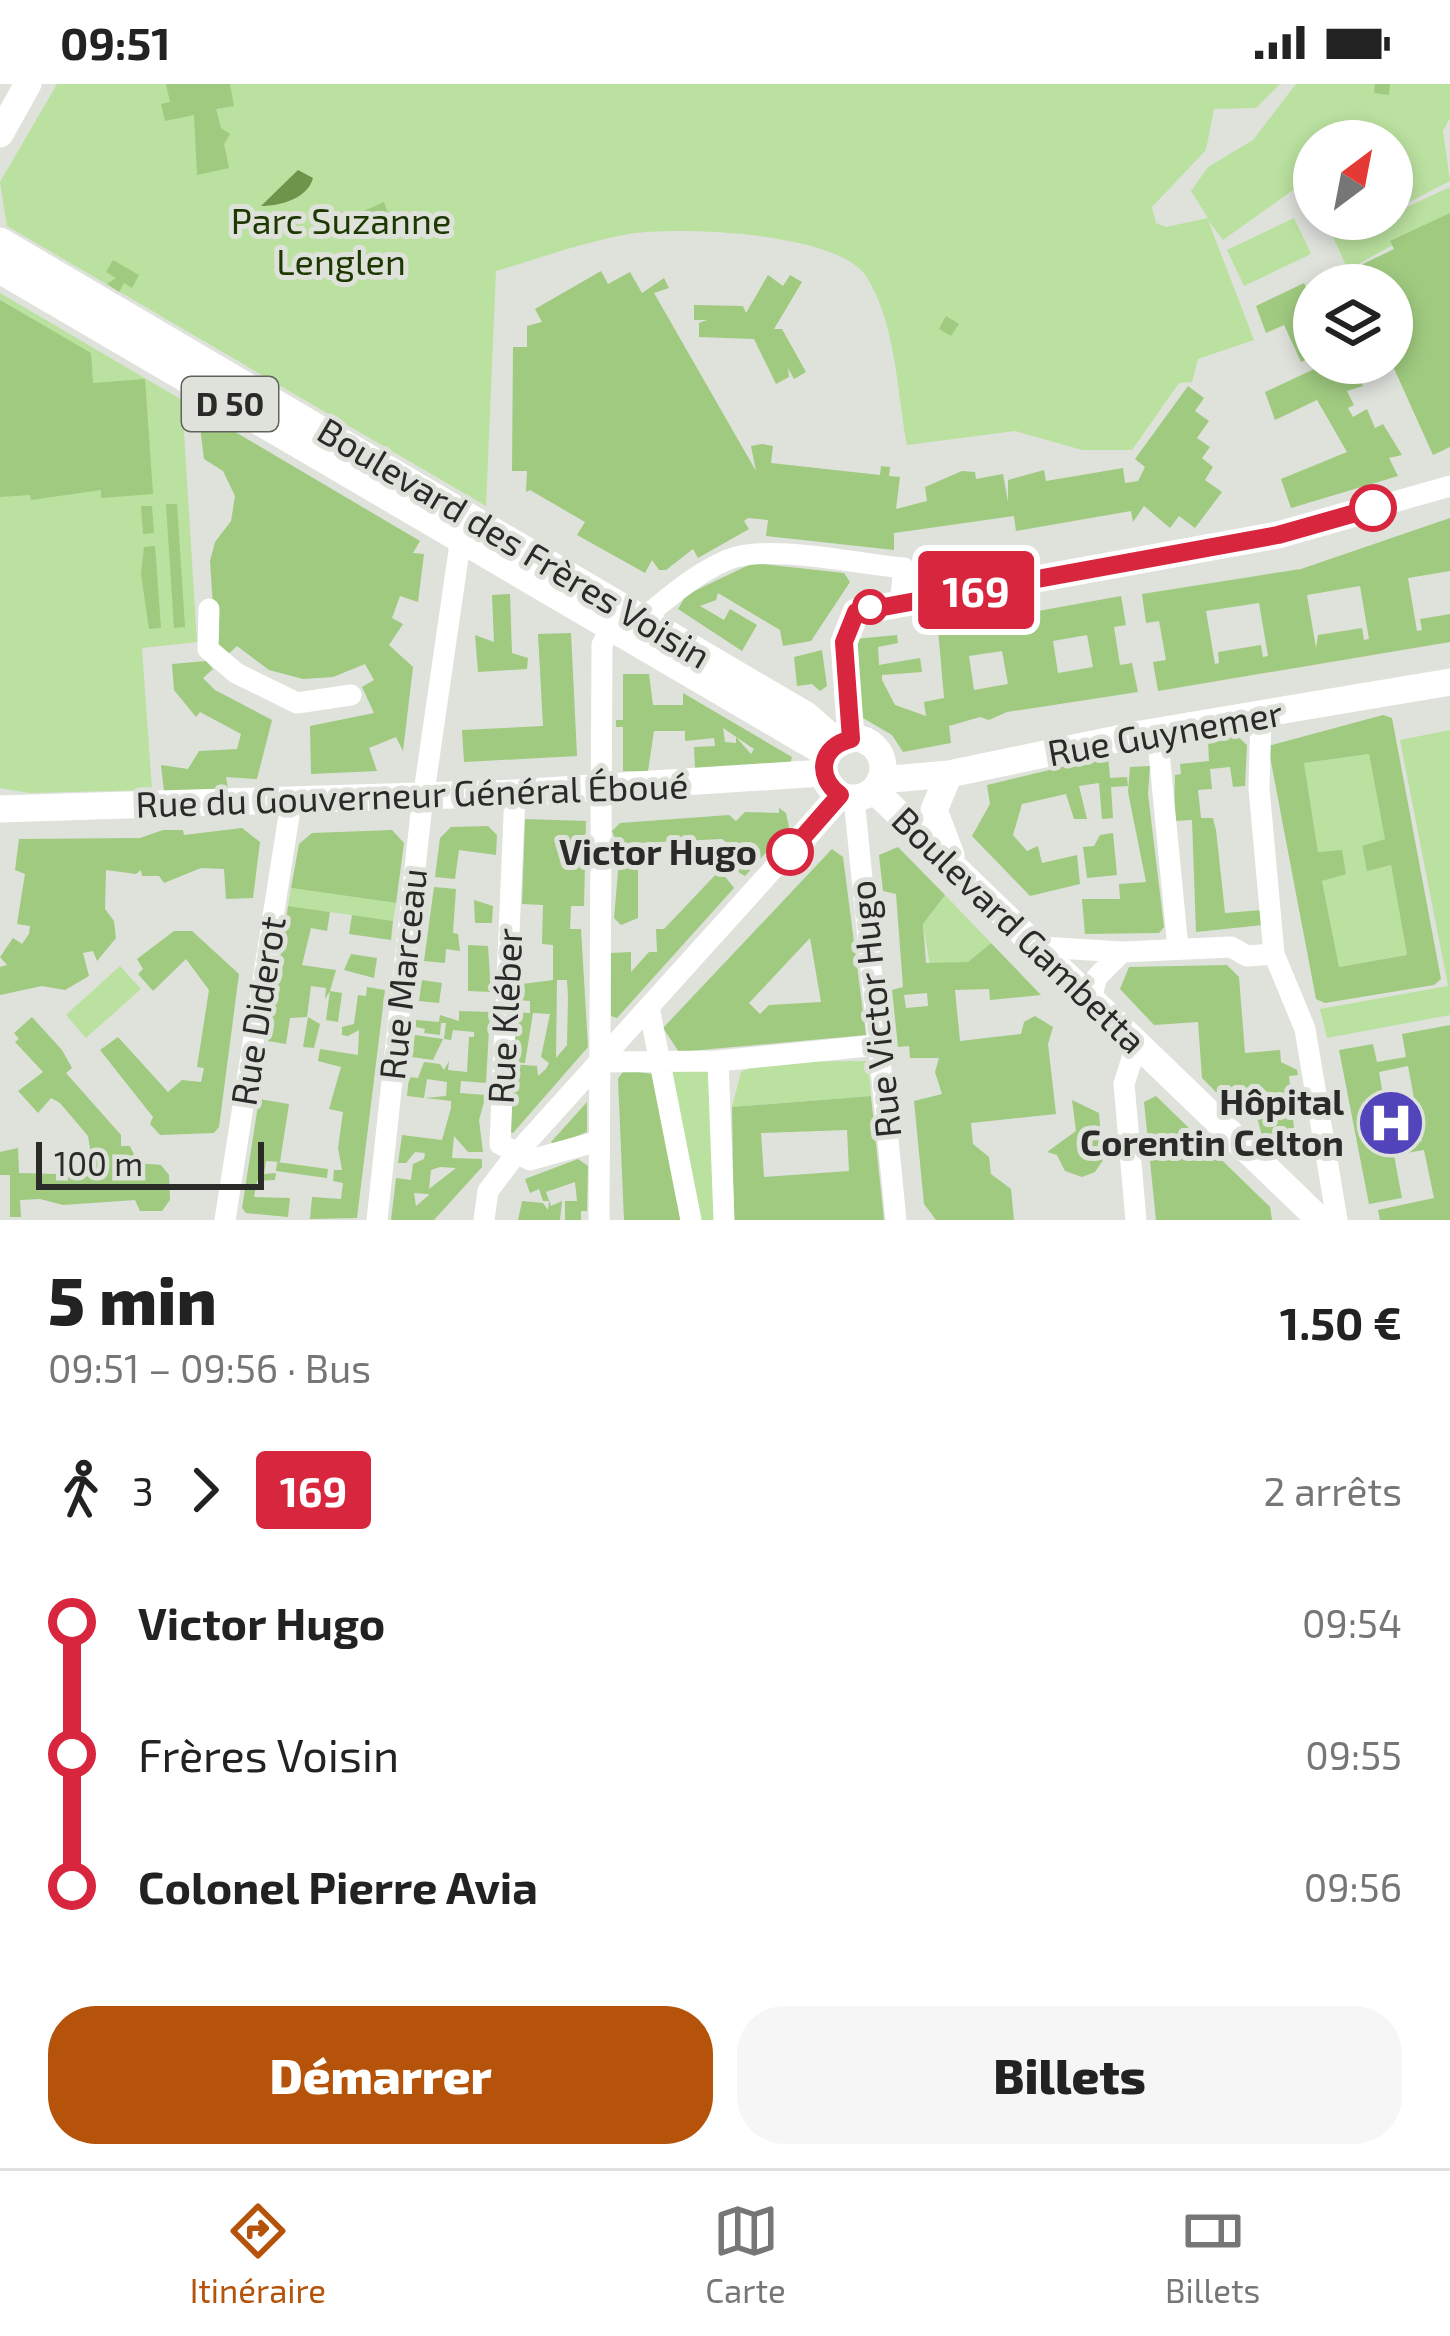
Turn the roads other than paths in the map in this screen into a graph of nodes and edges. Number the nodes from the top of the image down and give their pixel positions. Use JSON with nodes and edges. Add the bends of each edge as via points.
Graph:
{"nodes":[{"id":1,"x":28,"y":84,"type":"edge"},
{"id":2,"x":0,"y":134,"type":"edge"},
{"id":3,"x":0,"y":241,"type":"edge"},
{"id":4,"x":0,"y":270,"type":"edge"},
{"id":5,"x":1443,"y":488,"type":"edge"},
{"id":6,"x":463,"y":526,"type":"junction"},
{"id":7,"x":900,"y":603,"type":"junction"},
{"id":8,"x":209,"y":609,"type":"dead end"},
{"id":9,"x":642,"y":619,"type":"junction"},
{"id":10,"x":610,"y":627,"type":"junction"},
{"id":11,"x":1450,"y":682,"type":"edge"},
{"id":12,"x":352,"y":695,"type":"dead end"},
{"id":13,"x":1261,"y":716,"type":"junction"},
{"id":14,"x":1157,"y":731,"type":"junction"},
{"id":15,"x":848,"y":771,"type":"junction"},
{"id":16,"x":949,"y":774,"type":"junction"},
{"id":17,"x":600,"y":788,"type":"junction"},
{"id":18,"x":515,"y":793,"type":"junction"},
{"id":19,"x":425,"y":796,"type":"junction"},
{"id":20,"x":290,"y":803,"type":"junction"},
{"id":21,"x":0,"y":809,"type":"edge"},
{"id":22,"x":958,"y":869,"type":"junction"},
{"id":23,"x":1040,"y":947,"type":"junction"},
{"id":24,"x":1178,"y":948,"type":"junction"},
{"id":25,"x":1122,"y":952,"type":"junction"},
{"id":26,"x":1274,"y":954,"type":"junction"},
{"id":27,"x":1091,"y":999,"type":"junction"},
{"id":28,"x":650,"y":1007,"type":"junction"},
{"id":29,"x":878,"y":1045,"type":"junction"},
{"id":30,"x":1136,"y":1046,"type":"junction"},
{"id":31,"x":599,"y":1061,"type":"junction"},
{"id":32,"x":659,"y":1061,"type":"junction"},
{"id":33,"x":718,"y":1061,"type":"junction"},
{"id":34,"x":599,"y":1141,"type":"junction"},
{"id":35,"x":517,"y":1154,"type":"junction"},
{"id":36,"x":225,"y":1220,"type":"edge"},
{"id":37,"x":377,"y":1220,"type":"edge"},
{"id":38,"x":484,"y":1220,"type":"edge"},
{"id":39,"x":599,"y":1220,"type":"edge"},
{"id":40,"x":691,"y":1220,"type":"edge"},
{"id":41,"x":724,"y":1220,"type":"edge"},
{"id":42,"x":896,"y":1220,"type":"edge"},
{"id":43,"x":1136,"y":1220,"type":"edge"},
{"id":44,"x":1320,"y":1220,"type":"edge"},
{"id":45,"x":1337,"y":1220,"type":"edge"}],
"edges":[{"from":1,"to":2,"type":"main road"},
{"from":3,"to":6,"type":"main road","name":"Boulevard des Frères Voisin","number":"D 50"},
{"from":4,"to":6,"type":"main road","name":"Boulevard des Frères Voisin","number":"D 50"},
{"from":5,"to":7,"type":"street","via":[[1278,535]]},
{"from":6,"to":9,"type":"main road","name":"Boulevard des Frères Voisin","number":"D 50"},
{"from":6,"to":10,"type":"main road","name":"Boulevard des Frères Voisin","number":"D 50"},
{"from":6,"to":19,"type":"street","name":"Rue Marceau"},
{"from":7,"to":9,"type":"street","via":[[904,568],[754,553],[679,587]]},
{"from":7,"to":15,"type":"street","name":"Rue Victor Hugo","via":[[856,612],[844,642]]},
{"from":8,"to":12,"type":"street","via":[[208,649],[236,673],[297,703]]},
{"from":9,"to":15,"type":"main road","name":"Boulevard des Frères Voisin","number":"D 50","via":[[812,718]]},
{"from":10,"to":15,"type":"main road","name":"Boulevard des Frères Voisin","number":"D 50"},
{"from":10,"to":17,"type":"street","via":[[602,645]]},
{"from":11,"to":13,"type":"main road","name":"Rue Guynemer"},
{"from":13,"to":14,"type":"main road","name":"Rue Guynemer"},
{"from":13,"to":26,"type":"street"},
{"from":14,"to":16,"type":"main road","name":"Rue Guynemer"},
{"from":14,"to":24,"type":"street"},
{"from":15,"to":16,"type":"main road","name":"Rue Guynemer"},
{"from":15,"to":17,"type":"main road","name":"Rue du Gouverneur Général Éboué"},
{"from":15,"to":22,"type":"main road","name":"Boulevard Gambetta","number":"D 50"},
{"from":15,"to":28,"type":"street"},
{"from":15,"to":29,"type":"street","name":"Rue Victor Hugo"},
{"from":16,"to":22,"type":"main road","via":[[934,810]]},
{"from":17,"to":18,"type":"main road","name":"Rue du Gouverneur Général Éboué"},
{"from":17,"to":31,"type":"street"},
{"from":18,"to":19,"type":"main road","name":"Rue du Gouverneur Général Éboué"},
{"from":18,"to":35,"type":"street","name":"Rue Kléber","via":[[500,1144]]},
{"from":19,"to":20,"type":"main road","name":"Rue du Gouverneur Général Éboué"},
{"from":19,"to":37,"type":"street","name":"Rue Marceau"},
{"from":20,"to":21,"type":"main road","name":"Rue du Gouverneur Général Éboué"},
{"from":20,"to":36,"type":"street","name":"Rue Diderot"},
{"from":22,"to":23,"type":"main road","name":"Boulevard Gambetta","number":"D 50"},
{"from":23,"to":25,"type":"street"},
{"from":23,"to":27,"type":"main road","name":"Boulevard Gambetta","number":"D 50"},
{"from":24,"to":25,"type":"street"},
{"from":24,"to":26,"type":"street"},
{"from":25,"to":27,"type":"street","via":[[1097,977]]},
{"from":26,"to":45,"type":"street","via":[[1305,1029]]},
{"from":27,"to":30,"type":"main road","name":"Boulevard Gambetta","number":"D 50"},
{"from":28,"to":31,"type":"street"},
{"from":28,"to":32,"type":"street"},
{"from":29,"to":33,"type":"street"},
{"from":29,"to":42,"type":"street","name":"Rue Victor Hugo"},
{"from":30,"to":43,"type":"street","via":[[1124,1084]]},
{"from":30,"to":44,"type":"main road","name":"Boulevard Gambetta","number":"D 50"},
{"from":31,"to":32,"type":"street"},
{"from":31,"to":34,"type":"street"},
{"from":31,"to":35,"type":"street"},
{"from":32,"to":33,"type":"street"},
{"from":32,"to":40,"type":"street"},
{"from":33,"to":41,"type":"street"},
{"from":34,"to":35,"type":"street","via":[[530,1160]]},
{"from":34,"to":39,"type":"street"},
{"from":35,"to":38,"type":"street","name":"Rue Kléber","via":[[488,1191]]}]}
